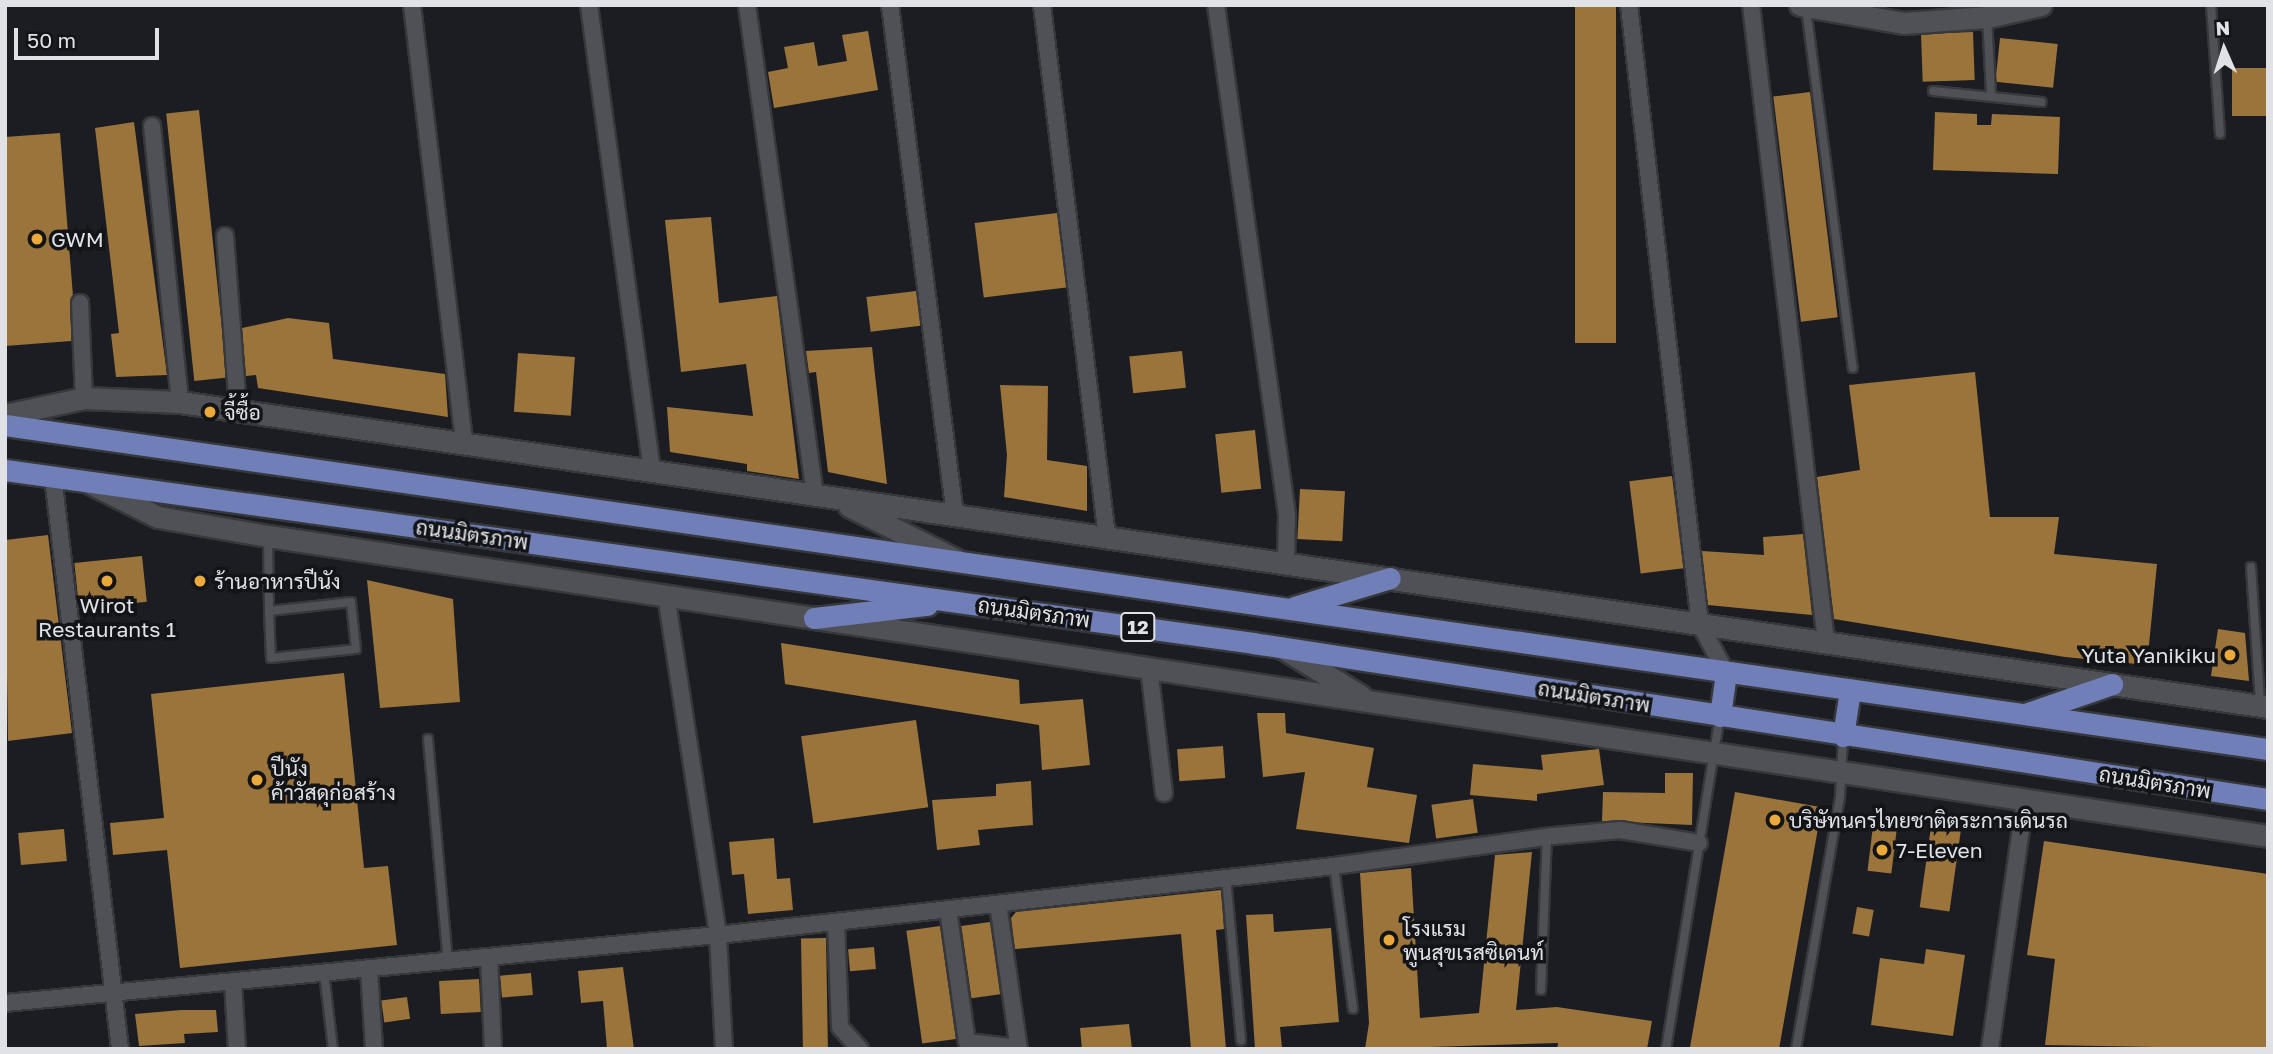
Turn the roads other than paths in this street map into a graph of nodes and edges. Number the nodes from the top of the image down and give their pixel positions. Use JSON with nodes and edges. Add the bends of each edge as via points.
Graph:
{"nodes":[{"id":1,"x":412,"y":5,"type":"edge"},
{"id":2,"x":589,"y":5,"type":"edge"},
{"id":3,"x":747,"y":5,"type":"edge"},
{"id":4,"x":890,"y":5,"type":"edge"},
{"id":5,"x":1042,"y":5,"type":"edge"},
{"id":6,"x":1216,"y":5,"type":"edge"},
{"id":7,"x":1629,"y":5,"type":"edge"},
{"id":8,"x":1751,"y":5,"type":"edge"},
{"id":9,"x":2041,"y":5,"type":"edge"},
{"id":10,"x":2211,"y":5,"type":"edge"},
{"id":11,"x":1804,"y":6,"type":"edge"},
{"id":12,"x":1835,"y":8,"type":"edge"},
{"id":13,"x":1987,"y":17,"type":"junction"},
{"id":14,"x":1933,"y":91,"type":"dead end"},
{"id":15,"x":1990,"y":94,"type":"junction"},
{"id":16,"x":2041,"y":102,"type":"dead end"},
{"id":17,"x":152,"y":126,"type":"dead end"},
{"id":18,"x":2220,"y":134,"type":"dead end"},
{"id":19,"x":225,"y":236,"type":"dead end"},
{"id":20,"x":80,"y":303,"type":"dead end"},
{"id":21,"x":1853,"y":368,"type":"dead end"},
{"id":22,"x":84,"y":398,"type":"junction"},
{"id":23,"x":180,"y":402,"type":"junction"},
{"id":24,"x":238,"y":410,"type":"junction"},
{"id":25,"x":5,"y":415,"type":"edge"},
{"id":26,"x":5,"y":425,"type":"edge"},
{"id":27,"x":464,"y":443,"type":"junction"},
{"id":28,"x":5,"y":470,"type":"edge"},
{"id":29,"x":652,"y":471,"type":"junction"},
{"id":30,"x":53,"y":476,"type":"junction"},
{"id":31,"x":83,"y":479,"type":"junction"},
{"id":32,"x":823,"y":496,"type":"junction"},
{"id":33,"x":955,"y":515,"type":"junction"},
{"id":34,"x":268,"y":536,"type":"junction"},
{"id":35,"x":1107,"y":537,"type":"junction"},
{"id":36,"x":963,"y":564,"type":"junction"},
{"id":37,"x":1286,"y":564,"type":"junction"},
{"id":38,"x":2251,"y":567,"type":"dead end"},
{"id":39,"x":1390,"y":578,"type":"junction"},
{"id":40,"x":666,"y":595,"type":"junction"},
{"id":41,"x":957,"y":601,"type":"junction"},
{"id":42,"x":1259,"y":606,"type":"junction"},
{"id":43,"x":1285,"y":609,"type":"junction"},
{"id":44,"x":269,"y":611,"type":"junction"},
{"id":45,"x":814,"y":618,"type":"junction"},
{"id":46,"x":1700,"y":624,"type":"junction"},
{"id":47,"x":1826,"y":642,"type":"junction"},
{"id":48,"x":1254,"y":643,"type":"junction"},
{"id":49,"x":1281,"y":647,"type":"junction"},
{"id":50,"x":1149,"y":668,"type":"junction"},
{"id":51,"x":1727,"y":673,"type":"junction"},
{"id":52,"x":2112,"y":684,"type":"junction"},
{"id":53,"x":1850,"y":690,"type":"junction"},
{"id":54,"x":1369,"y":701,"type":"junction"},
{"id":55,"x":2264,"y":706,"type":"edge"},
{"id":56,"x":2023,"y":715,"type":"junction"},
{"id":57,"x":1720,"y":716,"type":"junction"},
{"id":58,"x":1843,"y":736,"type":"junction"},
{"id":59,"x":428,"y":739,"type":"dead end"},
{"id":60,"x":2268,"y":750,"type":"edge"},
{"id":61,"x":1714,"y":752,"type":"junction"},
{"id":62,"x":1843,"y":772,"type":"junction"},
{"id":63,"x":1164,"y":793,"type":"dead end"},
{"id":64,"x":2025,"y":799,"type":"junction"},
{"id":65,"x":2268,"y":799,"type":"edge"},
{"id":66,"x":1548,"y":836,"type":"junction"},
{"id":67,"x":2268,"y":836,"type":"edge"},
{"id":68,"x":1699,"y":843,"type":"junction"},
{"id":69,"x":1334,"y":866,"type":"junction"},
{"id":70,"x":1226,"y":878,"type":"junction"},
{"id":71,"x":998,"y":904,"type":"junction"},
{"id":72,"x":948,"y":909,"type":"junction"},
{"id":73,"x":836,"y":922,"type":"junction"},
{"id":74,"x":718,"y":935,"type":"junction"},
{"id":75,"x":489,"y":957,"type":"junction"},
{"id":76,"x":448,"y":961,"type":"junction"},
{"id":77,"x":369,"y":969,"type":"junction"},
{"id":78,"x":324,"y":973,"type":"junction"},
{"id":79,"x":233,"y":982,"type":"junction"},
{"id":80,"x":1541,"y":990,"type":"dead end"},
{"id":81,"x":113,"y":993,"type":"junction"},
{"id":82,"x":5,"y":1003,"type":"edge"},
{"id":83,"x":1353,"y":1009,"type":"dead end"},
{"id":84,"x":1241,"y":1040,"type":"dead end"},
{"id":85,"x":1019,"y":1048,"type":"edge"},
{"id":86,"x":120,"y":1049,"type":"edge"},
{"id":87,"x":237,"y":1049,"type":"edge"},
{"id":88,"x":333,"y":1049,"type":"edge"},
{"id":89,"x":374,"y":1049,"type":"edge"},
{"id":90,"x":493,"y":1049,"type":"edge"},
{"id":91,"x":724,"y":1049,"type":"edge"},
{"id":92,"x":860,"y":1049,"type":"edge"},
{"id":93,"x":1666,"y":1049,"type":"edge"},
{"id":94,"x":1796,"y":1049,"type":"edge"},
{"id":95,"x":1990,"y":1049,"type":"edge"}],
"edges":[{"from":1,"to":27,"type":"street"},
{"from":2,"to":29,"type":"street"},
{"from":3,"to":32,"type":"street"},
{"from":4,"to":33,"type":"street"},
{"from":5,"to":35,"type":"street"},
{"from":6,"to":37,"type":"street","via":[[1287,515]]},
{"from":7,"to":46,"type":"street"},
{"from":8,"to":47,"type":"street"},
{"from":9,"to":13,"type":"main road"},
{"from":10,"to":18,"type":"lane"},
{"from":11,"to":12,"type":"main road"},
{"from":11,"to":21,"type":"lane"},
{"from":12,"to":13,"type":"main road","via":[[1904,23]]},
{"from":13,"to":15,"type":"lane"},
{"from":14,"to":15,"type":"lane"},
{"from":15,"to":16,"type":"lane"},
{"from":17,"to":23,"type":"street"},
{"from":19,"to":24,"type":"street"},
{"from":20,"to":22,"type":"street"},
{"from":22,"to":23,"type":"main road"},
{"from":22,"to":25,"type":"main road"},
{"from":23,"to":24,"type":"main road"},
{"from":24,"to":27,"type":"main road"},
{"from":26,"to":36,"type":"main road","name":"ถนนมิตรภาพ","number":"12"},
{"from":27,"to":29,"type":"main road"},
{"from":28,"to":30,"type":"main road","name":"ถนนมิตรภาพ","number":"12"},
{"from":29,"to":32,"type":"main road"},
{"from":30,"to":31,"type":"main road","name":"ถนนมิตรภาพ","number":"12"},
{"from":30,"to":81,"type":"street"},
{"from":31,"to":34,"type":"main road","via":[[158,517]]},
{"from":31,"to":41,"type":"main road","name":"ถนนมิตรภาพ","number":"12"},
{"from":32,"to":33,"type":"main road"},
{"from":32,"to":36,"type":"main road"},
{"from":33,"to":35,"type":"main road"},
{"from":34,"to":40,"type":"main road"},
{"from":34,"to":44,"type":"lane"},
{"from":35,"to":37,"type":"main road"},
{"from":36,"to":42,"type":"main road","name":"ถนนมิตรภาพ","number":"12"},
{"from":37,"to":39,"type":"main road"},
{"from":38,"to":55,"type":"lane"},
{"from":39,"to":43,"type":"main road"},
{"from":39,"to":46,"type":"main road"},
{"from":40,"to":45,"type":"main road"},
{"from":40,"to":74,"type":"street"},
{"from":41,"to":45,"type":"main road"},
{"from":41,"to":48,"type":"main road","name":"ถนนมิตรภาพ","number":"12"},
{"from":42,"to":43,"type":"main road","name":"ถนนมิตรภาพ","number":"12"},
{"from":42,"to":48,"type":"main road"},
{"from":43,"to":51,"type":"main road","name":"ถนนมิตรภาพ","number":"12"},
{"from":44,"to":44,"type":"lane","via":[[351,602],[356,649],[271,658]]},
{"from":45,"to":50,"type":"main road"},
{"from":46,"to":47,"type":"main road"},
{"from":46,"to":51,"type":"street"},
{"from":47,"to":52,"type":"main road"},
{"from":48,"to":49,"type":"main road","name":"ถนนมิตรภาพ","number":"12"},
{"from":49,"to":54,"type":"main road"},
{"from":49,"to":57,"type":"main road","name":"ถนนมิตรภาพ","number":"12"},
{"from":50,"to":54,"type":"main road"},
{"from":50,"to":63,"type":"street"},
{"from":51,"to":53,"type":"main road","name":"ถนนมิตรภาพ","number":"12"},
{"from":51,"to":57,"type":"main road"},
{"from":52,"to":55,"type":"main road"},
{"from":52,"to":56,"type":"main road"},
{"from":53,"to":56,"type":"main road","name":"ถนนมิตรภาพ","number":"12"},
{"from":53,"to":58,"type":"main road"},
{"from":54,"to":61,"type":"main road"},
{"from":56,"to":60,"type":"main road","name":"ถนนมิตรภาพ","number":"12"},
{"from":57,"to":58,"type":"main road","name":"ถนนมิตรภาพ","number":"12"},
{"from":57,"to":61,"type":"lane"},
{"from":58,"to":62,"type":"lane"},
{"from":58,"to":65,"type":"main road","name":"ถนนมิตรภาพ","number":"12"},
{"from":59,"to":76,"type":"lane"},
{"from":61,"to":62,"type":"main road"},
{"from":61,"to":68,"type":"lane"},
{"from":62,"to":64,"type":"main road"},
{"from":62,"to":94,"type":"lane"},
{"from":64,"to":67,"type":"main road"},
{"from":64,"to":95,"type":"street"},
{"from":66,"to":68,"type":"street","via":[[1620,830]]},
{"from":66,"to":69,"type":"street"},
{"from":66,"to":80,"type":"lane"},
{"from":68,"to":93,"type":"lane"},
{"from":69,"to":70,"type":"street"},
{"from":69,"to":83,"type":"lane"},
{"from":70,"to":71,"type":"street"},
{"from":70,"to":84,"type":"lane"},
{"from":71,"to":72,"type":"street"},
{"from":71,"to":85,"type":"street"},
{"from":72,"to":73,"type":"street"},
{"from":72,"to":85,"type":"street","via":[[967,1042]]},
{"from":73,"to":74,"type":"street"},
{"from":73,"to":92,"type":"street","via":[[840,1027]]},
{"from":74,"to":75,"type":"street"},
{"from":74,"to":91,"type":"street"},
{"from":75,"to":76,"type":"street"},
{"from":75,"to":90,"type":"street"},
{"from":76,"to":77,"type":"street"},
{"from":77,"to":78,"type":"street"},
{"from":77,"to":89,"type":"street"},
{"from":78,"to":79,"type":"street"},
{"from":78,"to":88,"type":"lane"},
{"from":79,"to":81,"type":"street"},
{"from":79,"to":87,"type":"street"},
{"from":81,"to":82,"type":"street"},
{"from":81,"to":86,"type":"street"}]}
